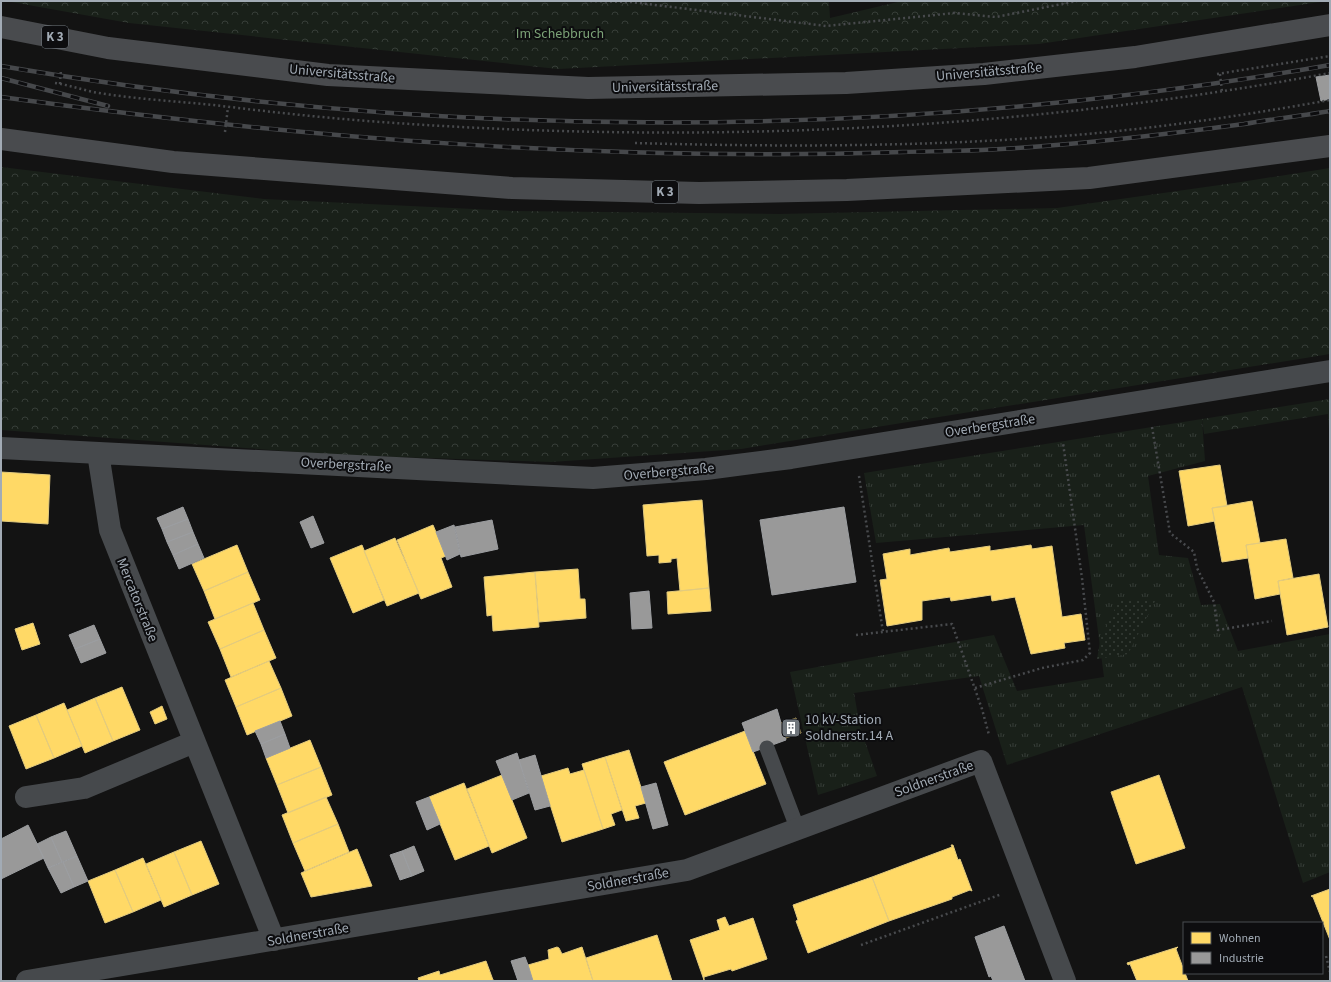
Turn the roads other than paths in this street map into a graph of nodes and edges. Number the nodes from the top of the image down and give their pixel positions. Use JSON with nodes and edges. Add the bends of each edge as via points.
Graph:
{"nodes":[{"id":1,"x":1330,"y":25,"type":"edge"},
{"id":2,"x":1,"y":27,"type":"edge"},
{"id":3,"x":1,"y":140,"type":"edge"},
{"id":4,"x":1330,"y":146,"type":"edge"},
{"id":5,"x":1330,"y":371,"type":"edge"},
{"id":6,"x":1,"y":448,"type":"edge"},
{"id":7,"x":98,"y":453,"type":"junction"},
{"id":8,"x":194,"y":742,"type":"junction"},
{"id":9,"x":767,"y":748,"type":"dead end"},
{"id":10,"x":26,"y":797,"type":"dead end"},
{"id":11,"x":798,"y":830,"type":"junction"},
{"id":12,"x":274,"y":940,"type":"junction"},
{"id":13,"x":27,"y":981,"type":"edge"},
{"id":14,"x":1065,"y":981,"type":"edge"}],
"edges":[{"from":1,"to":2,"type":"highway","name":"Universitätsstraße","number":"K 3","via":[[1135,57],[984,74],[846,83],[588,88],[328,75],[108,48]]},
{"from":3,"to":4,"type":"highway","number":"K 3","via":[[173,162],[488,186],[699,193],[847,190],[1089,178]]},
{"from":5,"to":7,"type":"street","name":"Overbergstraße","via":[[791,458],[706,469],[592,478]]},
{"from":6,"to":7,"type":"street","name":"Overbergstraße"},
{"from":7,"to":8,"type":"street","name":"Mercatorstraße","via":[[110,530]]},
{"from":8,"to":10,"type":"street","via":[[84,788]]},
{"from":8,"to":12,"type":"street","name":"Mercatorstraße"},
{"from":9,"to":11,"type":"lane"},
{"from":11,"to":12,"type":"street","name":"Soldnerstraße","via":[[686,870]]},
{"from":11,"to":14,"type":"street","name":"Soldnerstraße","via":[[981,762]]},
{"from":12,"to":13,"type":"street","name":"Soldnerstraße"}]}
